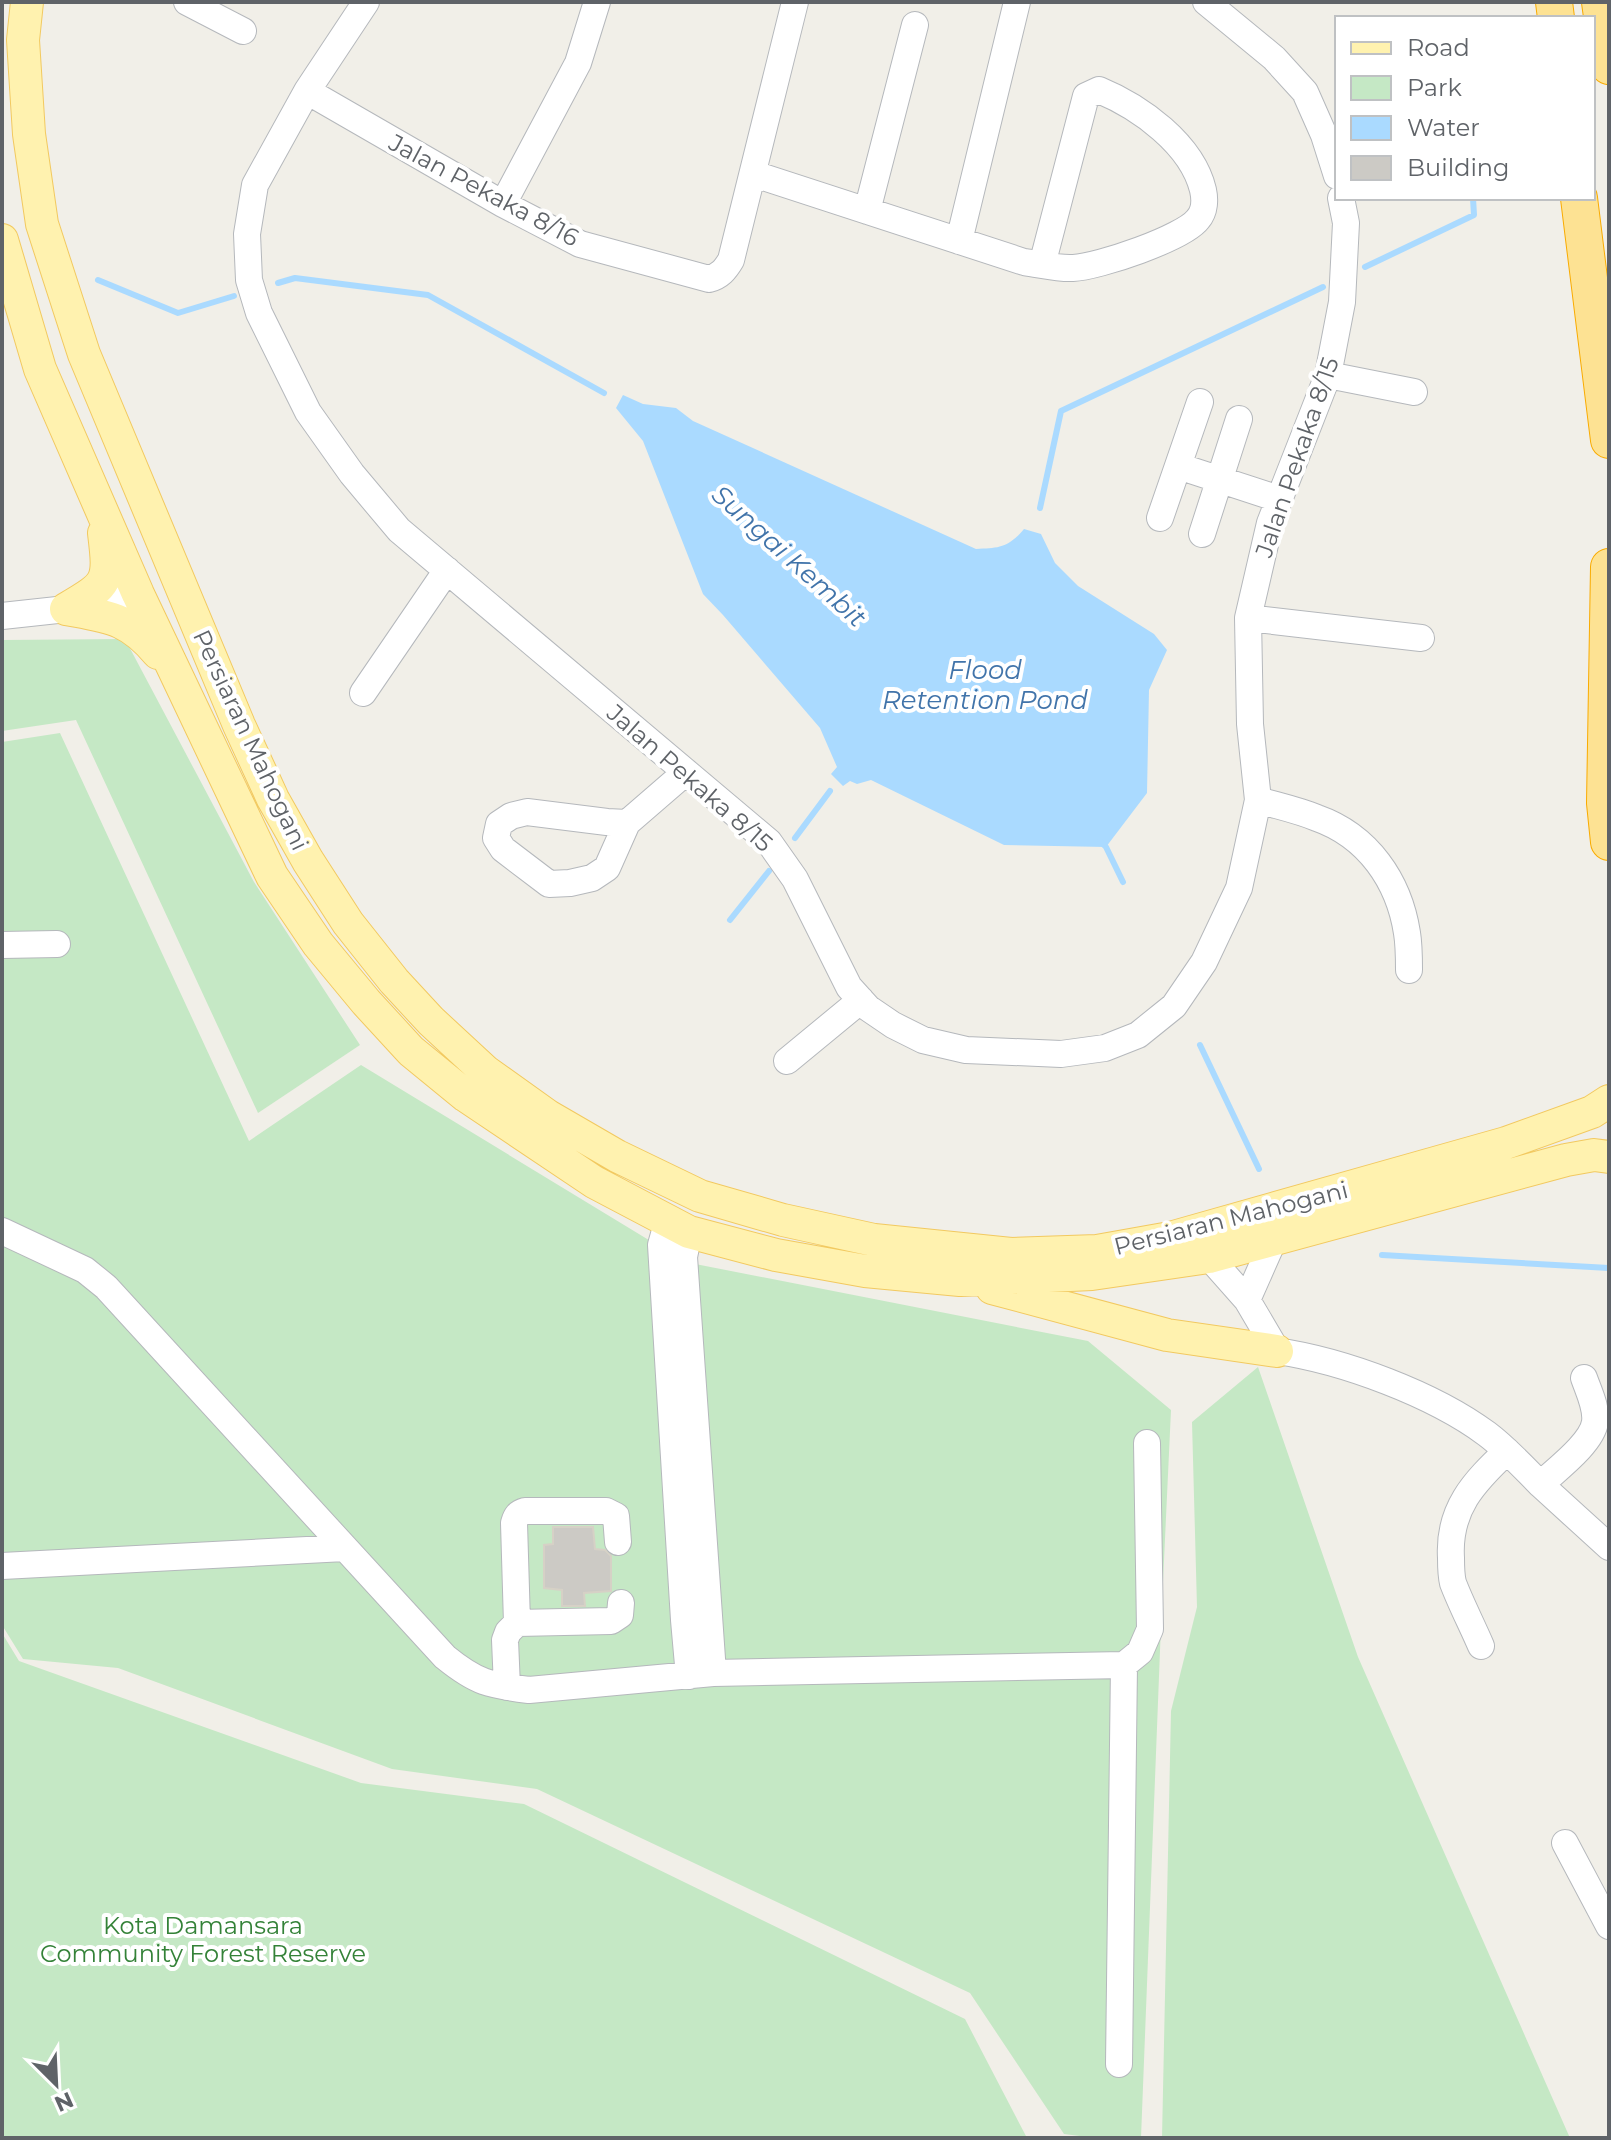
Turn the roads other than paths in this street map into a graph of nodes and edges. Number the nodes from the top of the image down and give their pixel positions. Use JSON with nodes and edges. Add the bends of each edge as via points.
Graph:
{"nodes":[{"id":1,"x":27,"y":2,"type":"edge"},
{"id":2,"x":187,"y":2,"type":"edge"},
{"id":3,"x":366,"y":2,"type":"edge"},
{"id":4,"x":597,"y":2,"type":"edge"},
{"id":5,"x":795,"y":2,"type":"edge"},
{"id":6,"x":1017,"y":2,"type":"edge"},
{"id":7,"x":1206,"y":2,"type":"edge"},
{"id":8,"x":1600,"y":2,"type":"edge"},
{"id":9,"x":915,"y":25,"type":"dead end"},
{"id":10,"x":243,"y":31,"type":"dead end"},
{"id":11,"x":1609,"y":66,"type":"edge"},
{"id":12,"x":307,"y":91,"type":"junction"},
{"id":13,"x":1335,"y":170,"type":"edge"},
{"id":14,"x":754,"y":174,"type":"junction"},
{"id":15,"x":1341,"y":200,"type":"edge"},
{"id":16,"x":1579,"y":200,"type":"edge"},
{"id":17,"x":503,"y":204,"type":"junction"},
{"id":18,"x":867,"y":211,"type":"junction"},
{"id":19,"x":2,"y":240,"type":"edge"},
{"id":20,"x":959,"y":241,"type":"junction"},
{"id":21,"x":1042,"y":265,"type":"junction"},
{"id":22,"x":84,"y":354,"type":"junction"},
{"id":23,"x":1328,"y":375,"type":"junction"},
{"id":24,"x":1414,"y":392,"type":"dead end"},
{"id":25,"x":1200,"y":402,"type":"dead end"},
{"id":26,"x":1239,"y":419,"type":"dead end"},
{"id":27,"x":1609,"y":440,"type":"edge"},
{"id":28,"x":1178,"y":466,"type":"junction"},
{"id":29,"x":1220,"y":480,"type":"junction"},
{"id":30,"x":1279,"y":499,"type":"junction"},
{"id":31,"x":100,"y":505,"type":"junction"},
{"id":32,"x":1160,"y":518,"type":"dead end"},
{"id":33,"x":1202,"y":534,"type":"dead end"},
{"id":34,"x":1609,"y":567,"type":"edge"},
{"id":35,"x":447,"y":570,"type":"junction"},
{"id":36,"x":138,"y":594,"type":"junction"},
{"id":37,"x":66,"y":609,"type":"junction"},
{"id":38,"x":2,"y":616,"type":"edge"},
{"id":39,"x":1248,"y":618,"type":"junction"},
{"id":40,"x":1421,"y":638,"type":"dead end"},
{"id":41,"x":176,"y":673,"type":"junction"},
{"id":42,"x":363,"y":693,"type":"dead end"},
{"id":43,"x":239,"y":725,"type":"junction"},
{"id":44,"x":686,"y":772,"type":"junction"},
{"id":45,"x":1258,"y":800,"type":"junction"},
{"id":46,"x":627,"y":823,"type":"junction"},
{"id":47,"x":1609,"y":842,"type":"edge"},
{"id":48,"x":57,"y":944,"type":"dead end"},
{"id":49,"x":2,"y":945,"type":"edge"},
{"id":50,"x":1409,"y":970,"type":"dead end"},
{"id":51,"x":861,"y":1000,"type":"junction"},
{"id":52,"x":787,"y":1061,"type":"dead end"},
{"id":53,"x":1609,"y":1101,"type":"edge"},
{"id":54,"x":1609,"y":1157,"type":"edge"},
{"id":55,"x":678,"y":1226,"type":"junction"},
{"id":56,"x":2,"y":1231,"type":"edge"},
{"id":57,"x":1170,"y":1238,"type":"junction"},
{"id":58,"x":1274,"y":1239,"type":"junction"},
{"id":59,"x":1209,"y":1257,"type":"junction"},
{"id":60,"x":960,"y":1280,"type":"junction"},
{"id":61,"x":1247,"y":1300,"type":"junction"},
{"id":62,"x":1277,"y":1351,"type":"junction"},
{"id":63,"x":1584,"y":1378,"type":"dead end"},
{"id":64,"x":1147,"y":1443,"type":"dead end"},
{"id":65,"x":1507,"y":1451,"type":"junction"},
{"id":66,"x":1541,"y":1484,"type":"junction"},
{"id":67,"x":618,"y":1542,"type":"dead end"},
{"id":68,"x":1609,"y":1547,"type":"edge"},
{"id":69,"x":345,"y":1548,"type":"junction"},
{"id":70,"x":2,"y":1566,"type":"edge"},
{"id":71,"x":621,"y":1603,"type":"dead end"},
{"id":72,"x":517,"y":1623,"type":"junction"},
{"id":73,"x":1481,"y":1646,"type":"dead end"},
{"id":74,"x":1124,"y":1665,"type":"junction"},
{"id":75,"x":701,"y":1675,"type":"junction"},
{"id":76,"x":507,"y":1687,"type":"junction"},
{"id":77,"x":1565,"y":1843,"type":"dead end"},
{"id":78,"x":1609,"y":1926,"type":"edge"},
{"id":79,"x":1119,"y":2064,"type":"dead end"}],
"edges":[{"from":1,"to":22,"type":"main road","name":"Persiaran Mahogani","via":[[23,40],[29,134],[42,224]]},
{"from":2,"to":10,"type":"street"},
{"from":3,"to":12,"type":"street","name":"Jalan Pekaka 8/15"},
{"from":4,"to":17,"type":"street","via":[[578,63]]},
{"from":5,"to":14,"type":"street","name":"Jalan Pekaka 8/16"},
{"from":6,"to":20,"type":"street"},
{"from":7,"to":13,"type":"street","via":[[1274,58],[1305,92]]},
{"from":8,"to":11,"type":"highway"},
{"from":9,"to":18,"type":"street"},
{"from":12,"to":17,"type":"street","name":"Jalan Pekaka 8/16"},
{"from":12,"to":35,"type":"street","name":"Jalan Pekaka 8/15","via":[[255,185],[247,234],[249,280],[259,313],[308,412],[399,530]]},
{"from":14,"to":17,"type":"street","name":"Jalan Pekaka 8/16","via":[[731,260],[709,279],[580,244]]},
{"from":14,"to":18,"type":"street"},
{"from":15,"to":23,"type":"street","name":"Jalan Pekaka 8/15","via":[[1346,223],[1342,302]]},
{"from":16,"to":27,"type":"highway"},
{"from":18,"to":20,"type":"street"},
{"from":19,"to":31,"type":"main road","name":"Persiaran Mahogani","via":[[40,369]]},
{"from":20,"to":21,"type":"street"},
{"from":21,"to":21,"type":"street","via":[[1097,265],[1181,233],[1199,218],[1205,200],[1200,179],[1182,149],[1161,128],[1099,90],[1086,96]]},
{"from":22,"to":36,"type":"main road","via":[[86,398],[147,551],[149,569]]},
{"from":22,"to":43,"type":"main road","name":"Persiaran Mahogani"},
{"from":23,"to":24,"type":"street"},
{"from":23,"to":30,"type":"street","name":"Jalan Pekaka 8/15"},
{"from":25,"to":28,"type":"street"},
{"from":26,"to":29,"type":"street"},
{"from":28,"to":29,"type":"street"},
{"from":28,"to":32,"type":"street"},
{"from":29,"to":30,"type":"street"},
{"from":29,"to":33,"type":"street"},
{"from":30,"to":39,"type":"street","name":"Jalan Pekaka 8/15"},
{"from":31,"to":36,"type":"main road","name":"Persiaran Mahogani"},
{"from":31,"to":37,"type":"main road","via":[[104,582]]},
{"from":34,"to":47,"type":"highway"},
{"from":35,"to":42,"type":"street"},
{"from":35,"to":44,"type":"street","name":"Jalan Pekaka 8/15"},
{"from":36,"to":37,"type":"street"},
{"from":36,"to":41,"type":"main road","name":"Persiaran Mahogani"},
{"from":36,"to":43,"type":"main road","via":[[167,606],[214,696]]},
{"from":37,"to":38,"type":"street"},
{"from":37,"to":41,"type":"main road","via":[[136,629]]},
{"from":39,"to":40,"type":"street"},
{"from":39,"to":45,"type":"street","name":"Jalan Pekaka 8/15"},
{"from":41,"to":55,"type":"main road","name":"Persiaran Mahogani","via":[[272,876],[366,1002],[411,1051],[466,1096],[594,1182]]},
{"from":43,"to":57,"type":"main road","name":"Persiaran Mahogani","via":[[308,861],[394,981],[485,1071],[617,1156],[700,1196],[874,1240],[1011,1254],[1097,1251]]},
{"from":44,"to":46,"type":"street"},
{"from":44,"to":51,"type":"street","name":"Jalan Pekaka 8/15","via":[[769,842]]},
{"from":45,"to":50,"type":"street","via":[[1320,818],[1357,839],[1380,863],[1396,890],[1408,934]]},
{"from":45,"to":51,"type":"street","name":"Jalan Pekaka 8/15","via":[[1239,888],[1204,962],[1174,1006],[1138,1035],[1105,1048],[1061,1054],[966,1050],[923,1040]]},
{"from":46,"to":46,"type":"street","via":[[527,812],[499,824],[496,838],[549,884],[570,883],[607,868]]},
{"from":48,"to":49,"type":"street"},
{"from":51,"to":52,"type":"street"},
{"from":53,"to":57,"type":"main road","name":"Persiaran Mahogani","via":[[1506,1143]]},
{"from":54,"to":58,"type":"main road","name":"Persiaran Mahogani","via":[[1566,1160]]},
{"from":55,"to":60,"type":"main road","name":"Persiaran Mahogani","via":[[776,1255]]},
{"from":55,"to":75,"type":"street","via":[[684,1257]]},
{"from":56,"to":69,"type":"street","via":[[85,1270],[106,1287]]},
{"from":57,"to":59,"type":"street","via":[[1195,1245]]},
{"from":58,"to":59,"type":"main road","name":"Persiaran Mahogani"},
{"from":58,"to":61,"type":"street"},
{"from":59,"to":60,"type":"main road","name":"Persiaran Mahogani","via":[[1092,1274]]},
{"from":59,"to":61,"type":"street"},
{"from":60,"to":62,"type":"main road","via":[[1167,1335]]},
{"from":61,"to":62,"type":"street"},
{"from":62,"to":65,"type":"street","via":[[1399,1387],[1445,1408]]},
{"from":63,"to":66,"type":"street","via":[[1595,1411],[1590,1437]]},
{"from":64,"to":74,"type":"street","via":[[1150,1629],[1140,1652]]},
{"from":65,"to":66,"type":"street"},
{"from":65,"to":73,"type":"street","via":[[1465,1498],[1454,1520],[1450,1547],[1452,1579]]},
{"from":66,"to":68,"type":"street"},
{"from":67,"to":72,"type":"street","via":[[612,1512],[520,1513],[514,1523]]},
{"from":69,"to":70,"type":"street"},
{"from":69,"to":76,"type":"street","via":[[445,1657],[467,1674]]},
{"from":71,"to":72,"type":"street","via":[[620,1615],[611,1621]]},
{"from":72,"to":76,"type":"street","via":[[505,1640]]},
{"from":74,"to":75,"type":"street"},
{"from":74,"to":79,"type":"street"},
{"from":75,"to":76,"type":"street","via":[[529,1690]]},
{"from":77,"to":78,"type":"street"}]}
